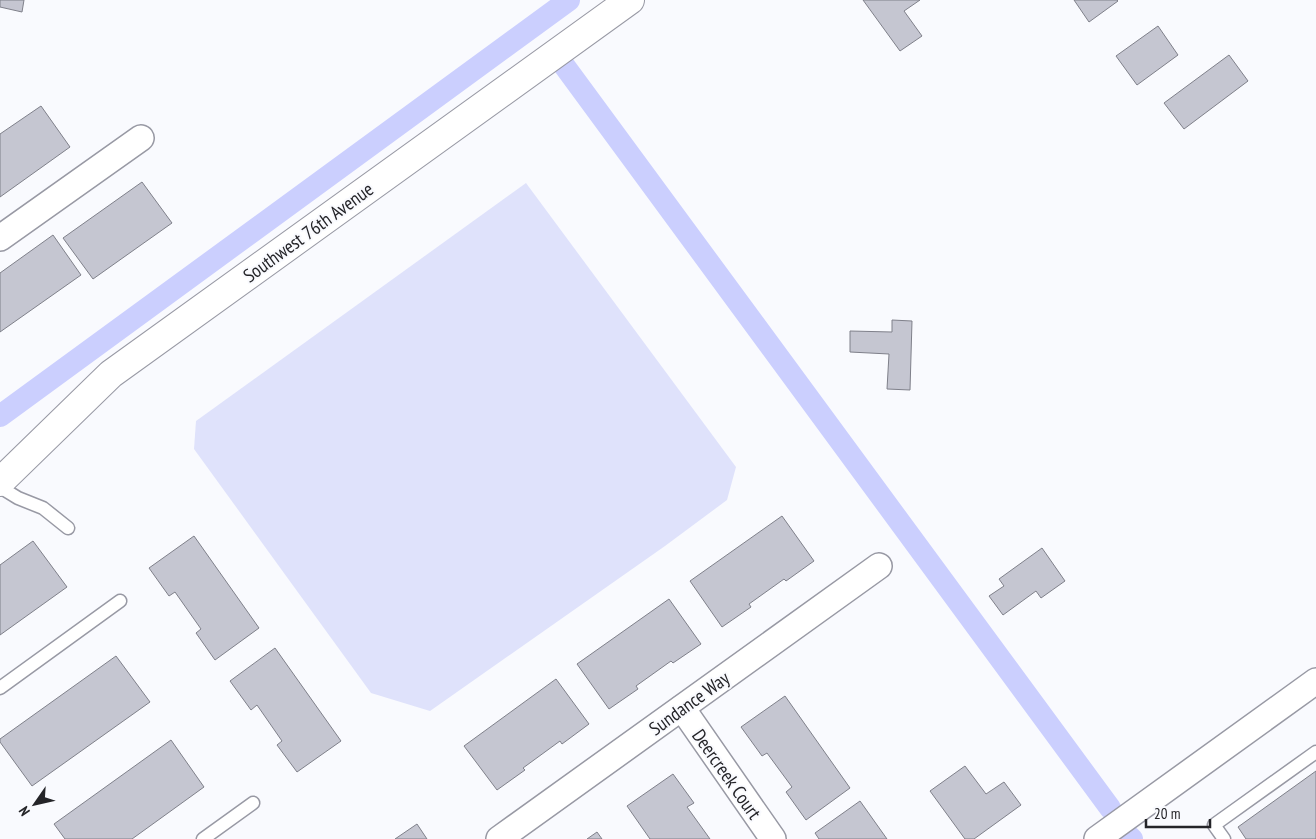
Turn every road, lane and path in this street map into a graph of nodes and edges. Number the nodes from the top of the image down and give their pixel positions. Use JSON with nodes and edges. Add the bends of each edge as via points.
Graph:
{"nodes":[{"id":1,"x":630,"y":0,"type":"edge"},
{"id":2,"x":141,"y":138,"type":"dead end"},
{"id":3,"x":0,"y":238,"type":"edge"},
{"id":4,"x":0,"y":482,"type":"edge"},
{"id":5,"x":0,"y":487,"type":"edge"},
{"id":6,"x":68,"y":528,"type":"dead end"},
{"id":7,"x":879,"y":566,"type":"dead end"},
{"id":8,"x":120,"y":601,"type":"dead end"},
{"id":9,"x":1316,"y":681,"type":"edge"},
{"id":10,"x":0,"y":688,"type":"edge"},
{"id":11,"x":682,"y":708,"type":"junction"},
{"id":12,"x":1316,"y":752,"type":"edge"},
{"id":13,"x":253,"y":803,"type":"dead end"},
{"id":14,"x":203,"y":839,"type":"edge"},
{"id":15,"x":499,"y":839,"type":"edge"},
{"id":16,"x":773,"y":839,"type":"edge"},
{"id":17,"x":1097,"y":839,"type":"edge"},
{"id":18,"x":1224,"y":839,"type":"edge"}],
"edges":[{"from":1,"to":4,"type":"street","name":"Southwest 76th Avenue","via":[[111,374]]},
{"from":2,"to":3,"type":"street"},
{"from":5,"to":6,"type":"lane","via":[[43,508]]},
{"from":7,"to":11,"type":"street","name":"Sundance Way"},
{"from":8,"to":10,"type":"lane"},
{"from":9,"to":17,"type":"street"},
{"from":11,"to":15,"type":"street","name":"Sundance Way"},
{"from":11,"to":16,"type":"street","name":"Deercreek Court"},
{"from":12,"to":18,"type":"lane","via":[[1214,826]]},
{"from":13,"to":14,"type":"lane"}]}
